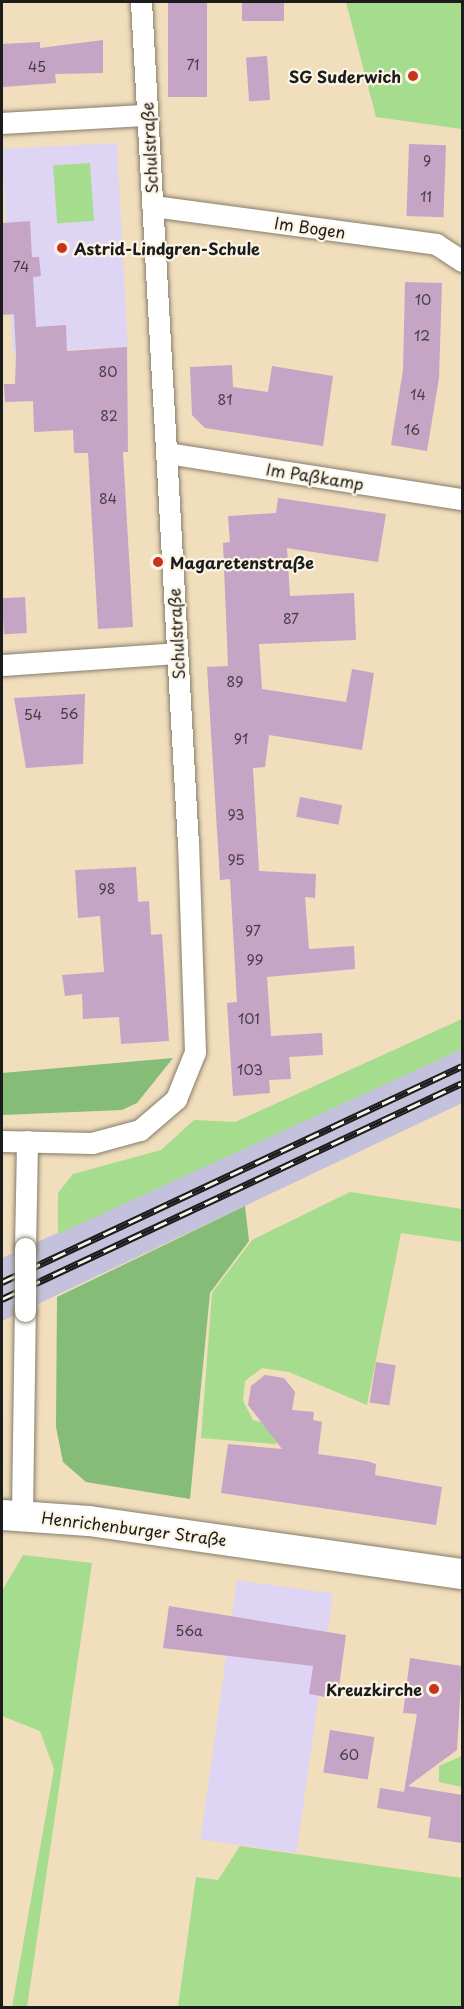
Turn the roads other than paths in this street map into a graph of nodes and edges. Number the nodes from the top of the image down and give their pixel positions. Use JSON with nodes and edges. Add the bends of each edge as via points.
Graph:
{"nodes":[{"id":1,"x":141,"y":2,"type":"edge"},
{"id":2,"x":147,"y":115,"type":"junction"},
{"id":3,"x":2,"y":123,"type":"edge"},
{"id":4,"x":153,"y":206,"type":"junction"},
{"id":5,"x":462,"y":261,"type":"edge"},
{"id":6,"x":167,"y":453,"type":"junction"},
{"id":7,"x":462,"y":499,"type":"edge"},
{"id":8,"x":177,"y":653,"type":"junction"},
{"id":9,"x":2,"y":665,"type":"edge"},
{"id":10,"x":2,"y":1141,"type":"edge"},
{"id":11,"x":27,"y":1141,"type":"junction"},
{"id":12,"x":12,"y":1515,"type":"edge"},
{"id":13,"x":462,"y":1574,"type":"edge"}],
"edges":[{"from":1,"to":2,"type":"street","name":"Schulstraße"},
{"from":2,"to":3,"type":"street"},
{"from":2,"to":4,"type":"street","name":"Schulstraße"},
{"from":4,"to":5,"type":"street","name":"Im Bogen","via":[[436,244]]},
{"from":4,"to":6,"type":"street","name":"Schulstraße"},
{"from":6,"to":7,"type":"street","name":"Im Paßkamp"},
{"from":6,"to":8,"type":"street","name":"Schulstraße"},
{"from":8,"to":9,"type":"street"},
{"from":8,"to":11,"type":"street","name":"Schulstraße","via":[[197,1024],[187,1080],[159,1117],[131,1134],[92,1143]]},
{"from":10,"to":11,"type":"street"},
{"from":11,"to":12,"type":"street","name":"Henrichenburger Straße","bridge":true,"via":[[25,1311]]},
{"from":12,"to":13,"type":"main road","name":"Henrichenburger Straße"}]}
